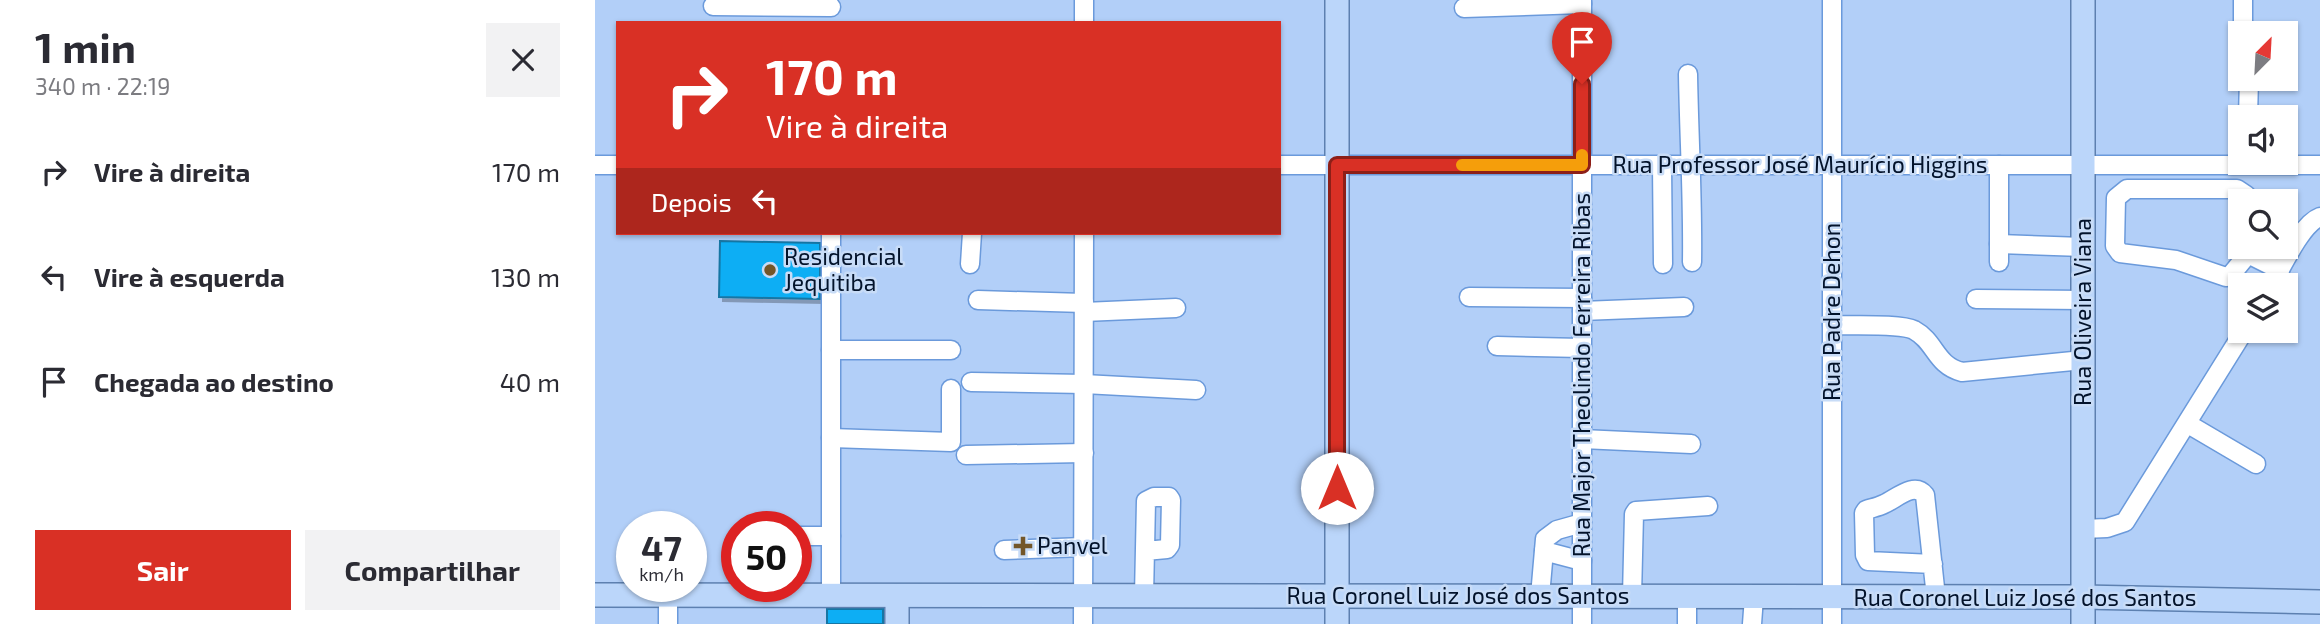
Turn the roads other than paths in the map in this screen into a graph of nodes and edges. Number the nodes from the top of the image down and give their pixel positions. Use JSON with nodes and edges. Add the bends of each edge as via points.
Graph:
{"nodes":[{"id":1,"x":1084,"y":0,"type":"edge"},
{"id":2,"x":1337,"y":0,"type":"edge"},
{"id":3,"x":1832,"y":0,"type":"edge"},
{"id":4,"x":2083,"y":0,"type":"edge"},
{"id":5,"x":2243,"y":0,"type":"edge"},
{"id":6,"x":1582,"y":2,"type":"edge"},
{"id":7,"x":713,"y":6,"type":"dead end"},
{"id":8,"x":1464,"y":8,"type":"dead end"},
{"id":9,"x":831,"y":10,"type":"edge"},
{"id":10,"x":1084,"y":21,"type":"edge"},
{"id":11,"x":2243,"y":21,"type":"edge"},
{"id":12,"x":1688,"y":74,"type":"dead end"},
{"id":13,"x":2228,"y":164,"type":"edge"},
{"id":14,"x":2298,"y":164,"type":"edge"},
{"id":15,"x":2320,"y":164,"type":"edge"},
{"id":16,"x":595,"y":165,"type":"edge"},
{"id":17,"x":616,"y":165,"type":"edge"},
{"id":18,"x":1281,"y":165,"type":"edge"},
{"id":19,"x":1337,"y":165,"type":"junction"},
{"id":20,"x":1582,"y":165,"type":"junction"},
{"id":21,"x":1662,"y":165,"type":"junction"},
{"id":22,"x":1690,"y":165,"type":"junction"},
{"id":23,"x":1832,"y":165,"type":"junction"},
{"id":24,"x":1999,"y":165,"type":"junction"},
{"id":25,"x":2083,"y":165,"type":"junction"},
{"id":26,"x":2228,"y":189,"type":"edge"},
{"id":27,"x":2320,"y":217,"type":"edge"},
{"id":28,"x":831,"y":235,"type":"edge"},
{"id":29,"x":972,"y":235,"type":"edge"},
{"id":30,"x":1084,"y":235,"type":"edge"},
{"id":31,"x":2000,"y":244,"type":"junction"},
{"id":32,"x":2083,"y":247,"type":"junction"},
{"id":33,"x":2242,"y":259,"type":"edge"},
{"id":34,"x":2257,"y":259,"type":"edge"},
{"id":35,"x":1692,"y":262,"type":"dead end"},
{"id":36,"x":1999,"y":262,"type":"dead end"},
{"id":37,"x":971,"y":264,"type":"dead end"},
{"id":38,"x":1663,"y":264,"type":"dead end"},
{"id":39,"x":2270,"y":273,"type":"edge"},
{"id":40,"x":2278,"y":273,"type":"edge"},
{"id":41,"x":1469,"y":297,"type":"dead end"},
{"id":42,"x":1976,"y":299,"type":"dead end"},
{"id":43,"x":978,"y":300,"type":"dead end"},
{"id":44,"x":2083,"y":300,"type":"junction"},
{"id":45,"x":1582,"y":304,"type":"junction"},
{"id":46,"x":1084,"y":307,"type":"junction"},
{"id":47,"x":1684,"y":307,"type":"dead end"},
{"id":48,"x":1176,"y":308,"type":"dead end"},
{"id":49,"x":1832,"y":325,"type":"junction"},
{"id":50,"x":2237,"y":343,"type":"edge"},
{"id":51,"x":1497,"y":346,"type":"dead end"},
{"id":52,"x":1582,"y":348,"type":"junction"},
{"id":53,"x":831,"y":350,"type":"junction"},
{"id":54,"x":951,"y":350,"type":"dead end"},
{"id":55,"x":2083,"y":360,"type":"junction"},
{"id":56,"x":971,"y":382,"type":"dead end"},
{"id":57,"x":1084,"y":384,"type":"junction"},
{"id":58,"x":951,"y":389,"type":"dead end"},
{"id":59,"x":1196,"y":390,"type":"dead end"},
{"id":60,"x":2188,"y":424,"type":"junction"},
{"id":61,"x":831,"y":438,"type":"junction"},
{"id":62,"x":1582,"y":439,"type":"junction"},
{"id":63,"x":1691,"y":444,"type":"dead end"},
{"id":64,"x":1084,"y":453,"type":"junction"},
{"id":65,"x":965,"y":455,"type":"dead end"},
{"id":66,"x":2256,"y":464,"type":"dead end"},
{"id":67,"x":1708,"y":506,"type":"dead end"},
{"id":68,"x":1582,"y":523,"type":"junction"},
{"id":69,"x":2083,"y":529,"type":"junction"},
{"id":70,"x":812,"y":536,"type":"edge"},
{"id":71,"x":831,"y":536,"type":"junction"},
{"id":72,"x":1084,"y":547,"type":"junction"},
{"id":73,"x":1004,"y":550,"type":"dead end"},
{"id":74,"x":1145,"y":551,"type":"dead end"},
{"id":75,"x":1544,"y":551,"type":"junction"},
{"id":76,"x":1582,"y":561,"type":"junction"},
{"id":77,"x":1933,"y":564,"type":"junction"},
{"id":78,"x":595,"y":595,"type":"edge"},
{"id":79,"x":616,"y":595,"type":"edge"},
{"id":80,"x":812,"y":595,"type":"edge"},
{"id":81,"x":831,"y":596,"type":"junction"},
{"id":82,"x":897,"y":596,"type":"junction"},
{"id":83,"x":1084,"y":596,"type":"junction"},
{"id":84,"x":1144,"y":596,"type":"junction"},
{"id":85,"x":1338,"y":596,"type":"junction"},
{"id":86,"x":1539,"y":596,"type":"junction"},
{"id":87,"x":1582,"y":596,"type":"junction"},
{"id":88,"x":1632,"y":596,"type":"junction"},
{"id":89,"x":1687,"y":597,"type":"junction"},
{"id":90,"x":1754,"y":597,"type":"junction"},
{"id":91,"x":1832,"y":597,"type":"junction"},
{"id":92,"x":1936,"y":597,"type":"junction"},
{"id":93,"x":2083,"y":597,"type":"junction"},
{"id":94,"x":668,"y":602,"type":"edge"},
{"id":95,"x":2320,"y":602,"type":"edge"},
{"id":96,"x":668,"y":624,"type":"edge"},
{"id":97,"x":897,"y":624,"type":"edge"},
{"id":98,"x":1083,"y":624,"type":"edge"},
{"id":99,"x":1338,"y":624,"type":"edge"},
{"id":100,"x":1582,"y":624,"type":"edge"},
{"id":101,"x":1687,"y":624,"type":"edge"},
{"id":102,"x":1752,"y":624,"type":"edge"},
{"id":103,"x":1832,"y":624,"type":"edge"},
{"id":104,"x":2074,"y":624,"type":"edge"},
{"id":105,"x":2083,"y":624,"type":"edge"}],
"edges":[{"from":1,"to":10,"type":"street"},
{"from":2,"to":19,"type":"main road"},
{"from":3,"to":23,"type":"street","name":"Rua Padre Dehon"},
{"from":4,"to":25,"type":"main road","name":"Rua Oliveira Viana"},
{"from":5,"to":11,"type":"street"},
{"from":6,"to":8,"type":"street"},
{"from":6,"to":20,"type":"street","name":"Rua Major Theolindo Ferreira Ribas"},
{"from":7,"to":9,"type":"street"},
{"from":12,"to":22,"type":"street"},
{"from":13,"to":25,"type":"street","name":"Rua Professor José Maurício Higgins"},
{"from":14,"to":15,"type":"street","name":"Rua Professor José Maurício Higgins"},
{"from":16,"to":17,"type":"street"},
{"from":18,"to":19,"type":"street","name":"Rua Professor José Maurício Higgins"},
{"from":19,"to":20,"type":"street","name":"Rua Professor José Maurício Higgins"},
{"from":19,"to":85,"type":"main road"},
{"from":20,"to":21,"type":"street","name":"Rua Professor José Maurício Higgins"},
{"from":20,"to":45,"type":"street","name":"Rua Major Theolindo Ferreira Ribas"},
{"from":21,"to":22,"type":"street","name":"Rua Professor José Maurício Higgins"},
{"from":21,"to":38,"type":"street"},
{"from":22,"to":23,"type":"street","name":"Rua Professor José Maurício Higgins"},
{"from":22,"to":35,"type":"street"},
{"from":23,"to":24,"type":"street","name":"Rua Professor José Maurício Higgins"},
{"from":23,"to":49,"type":"street","name":"Rua Padre Dehon"},
{"from":24,"to":25,"type":"street","name":"Rua Professor José Maurício Higgins"},
{"from":24,"to":31,"type":"street"},
{"from":25,"to":32,"type":"main road","name":"Rua Oliveira Viana"},
{"from":26,"to":33,"type":"street","via":[[2127,189],[2116,198],[2115,246],[2120,253],[2176,260],[2226,277]]},
{"from":27,"to":40,"type":"street","via":[[2306,228]]},
{"from":28,"to":53,"type":"street"},
{"from":29,"to":37,"type":"street"},
{"from":30,"to":46,"type":"street"},
{"from":31,"to":32,"type":"street"},
{"from":31,"to":36,"type":"street"},
{"from":32,"to":44,"type":"main road","name":"Rua Oliveira Viana"},
{"from":34,"to":39,"type":"street"},
{"from":41,"to":45,"type":"street"},
{"from":42,"to":44,"type":"street"},
{"from":43,"to":46,"type":"street"},
{"from":44,"to":55,"type":"main road","name":"Rua Oliveira Viana"},
{"from":45,"to":47,"type":"street"},
{"from":45,"to":52,"type":"street","name":"Rua Major Theolindo Ferreira Ribas"},
{"from":46,"to":48,"type":"street"},
{"from":46,"to":57,"type":"street"},
{"from":49,"to":55,"type":"street","via":[[1912,329],[1925,338],[1940,360],[1962,372]]},
{"from":49,"to":91,"type":"street","name":"Rua Padre Dehon"},
{"from":50,"to":60,"type":"street"},
{"from":51,"to":52,"type":"street"},
{"from":52,"to":62,"type":"street","name":"Rua Major Theolindo Ferreira Ribas"},
{"from":53,"to":54,"type":"street"},
{"from":53,"to":61,"type":"street"},
{"from":55,"to":69,"type":"main road","name":"Rua Oliveira Viana"},
{"from":56,"to":57,"type":"street"},
{"from":57,"to":59,"type":"street"},
{"from":57,"to":64,"type":"street"},
{"from":58,"to":61,"type":"street","via":[[951,442]]},
{"from":60,"to":66,"type":"street"},
{"from":60,"to":69,"type":"street","via":[[2125,522]]},
{"from":61,"to":71,"type":"street"},
{"from":62,"to":63,"type":"street"},
{"from":62,"to":68,"type":"street","name":"Rua Major Theolindo Ferreira Ribas"},
{"from":64,"to":65,"type":"street"},
{"from":64,"to":72,"type":"street"},
{"from":67,"to":88,"type":"street","via":[[1636,511]]},
{"from":68,"to":75,"type":"street","via":[[1550,534]]},
{"from":68,"to":76,"type":"street","name":"Rua Major Theolindo Ferreira Ribas"},
{"from":69,"to":93,"type":"main road","name":"Rua Oliveira Viana"},
{"from":70,"to":71,"type":"street"},
{"from":71,"to":81,"type":"street"},
{"from":72,"to":73,"type":"street"},
{"from":72,"to":83,"type":"street"},
{"from":74,"to":84,"type":"street"},
{"from":75,"to":76,"type":"street"},
{"from":75,"to":86,"type":"street"},
{"from":76,"to":87,"type":"street","name":"Rua Major Theolindo Ferreira Ribas"},
{"from":77,"to":77,"type":"street","via":[[1922,491],[1905,492],[1866,510],[1868,561]]},
{"from":77,"to":92,"type":"street"},
{"from":78,"to":79,"type":"main road","name":"Rua Coronel Luiz José dos Santos"},
{"from":80,"to":81,"type":"main road","name":"Rua Coronel Luiz José dos Santos"},
{"from":81,"to":82,"type":"main road","name":"Rua Coronel Luiz José dos Santos"},
{"from":82,"to":83,"type":"main road","name":"Rua Coronel Luiz José dos Santos"},
{"from":82,"to":97,"type":"main road"},
{"from":83,"to":84,"type":"main road","name":"Rua Coronel Luiz José dos Santos"},
{"from":83,"to":98,"type":"street"},
{"from":84,"to":85,"type":"main road","name":"Rua Coronel Luiz José dos Santos"},
{"from":85,"to":86,"type":"main road","name":"Rua Coronel Luiz José dos Santos"},
{"from":85,"to":99,"type":"main road"},
{"from":86,"to":87,"type":"main road","name":"Rua Coronel Luiz José dos Santos"},
{"from":87,"to":88,"type":"main road","name":"Rua Coronel Luiz José dos Santos"},
{"from":87,"to":100,"type":"street","name":"Rua Major Theolindo Ferreira Ribas"},
{"from":88,"to":89,"type":"main road","name":"Rua Coronel Luiz José dos Santos"},
{"from":89,"to":90,"type":"main road","name":"Rua Coronel Luiz José dos Santos"},
{"from":89,"to":101,"type":"street"},
{"from":90,"to":91,"type":"main road","name":"Rua Coronel Luiz José dos Santos"},
{"from":90,"to":102,"type":"street"},
{"from":91,"to":92,"type":"main road","name":"Rua Coronel Luiz José dos Santos"},
{"from":91,"to":103,"type":"street","name":"Rua Padre Dehon"},
{"from":92,"to":93,"type":"main road","name":"Rua Coronel Luiz José dos Santos"},
{"from":93,"to":95,"type":"main road","name":"Rua Coronel Luiz José dos Santos"},
{"from":93,"to":105,"type":"main road","name":"Rua Oliveira Viana"},
{"from":94,"to":96,"type":"street"},
{"from":104,"to":105,"type":"street"}]}
